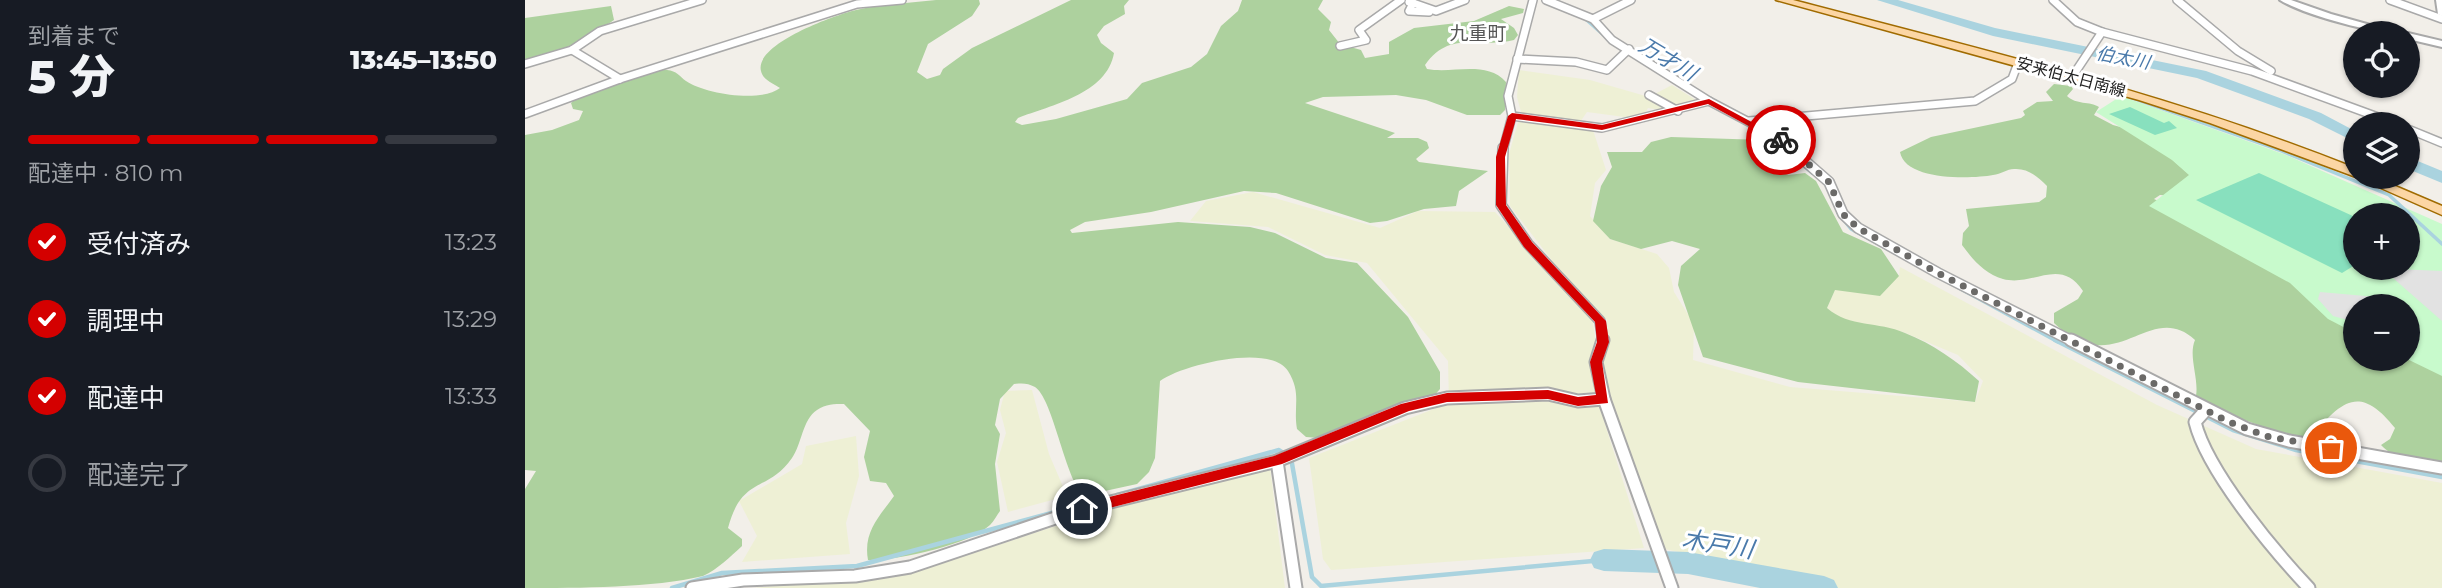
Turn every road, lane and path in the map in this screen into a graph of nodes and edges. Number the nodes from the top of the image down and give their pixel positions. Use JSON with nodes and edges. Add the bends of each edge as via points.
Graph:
{"nodes":[{"id":1,"x":702,"y":0,"type":"edge"},
{"id":2,"x":902,"y":0,"type":"edge"},
{"id":3,"x":1401,"y":0,"type":"edge"},
{"id":4,"x":1465,"y":0,"type":"edge"},
{"id":5,"x":1533,"y":0,"type":"edge"},
{"id":6,"x":1546,"y":0,"type":"edge"},
{"id":7,"x":1628,"y":0,"type":"edge"},
{"id":8,"x":1781,"y":0,"type":"edge"},
{"id":9,"x":2053,"y":0,"type":"edge"},
{"id":10,"x":2177,"y":0,"type":"edge"},
{"id":11,"x":2284,"y":0,"type":"edge"},
{"id":12,"x":2390,"y":0,"type":"edge"},
{"id":13,"x":2440,"y":0,"type":"edge"},
{"id":14,"x":854,"y":2,"type":"edge"},
{"id":15,"x":1413,"y":3,"type":"junction"},
{"id":16,"x":1433,"y":13,"type":"dead end"},
{"id":17,"x":2442,"y":14,"type":"edge"},
{"id":18,"x":1593,"y":19,"type":"junction"},
{"id":19,"x":2442,"y":19,"type":"edge"},
{"id":20,"x":2347,"y":21,"type":"edge"},
{"id":21,"x":2102,"y":33,"type":"junction"},
{"id":22,"x":2420,"y":39,"type":"edge"},
{"id":23,"x":2442,"y":44,"type":"edge"},
{"id":24,"x":1340,"y":46,"type":"dead end"},
{"id":25,"x":572,"y":50,"type":"junction"},
{"id":26,"x":1626,"y":50,"type":"junction"},
{"id":27,"x":1517,"y":59,"type":"junction"},
{"id":28,"x":2018,"y":63,"type":"junction"},
{"id":29,"x":525,"y":64,"type":"edge"},
{"id":30,"x":2074,"y":74,"type":"junction"},
{"id":31,"x":620,"y":79,"type":"junction"},
{"id":32,"x":1649,"y":95,"type":"dead end"},
{"id":33,"x":1709,"y":101,"type":"junction"},
{"id":34,"x":1678,"y":111,"type":"junction"},
{"id":35,"x":2367,"y":112,"type":"edge"},
{"id":36,"x":2369,"y":112,"type":"edge"},
{"id":37,"x":525,"y":114,"type":"edge"},
{"id":38,"x":1512,"y":116,"type":"junction"},
{"id":39,"x":1749,"y":121,"type":"junction"},
{"id":40,"x":2420,"y":134,"type":"edge"},
{"id":41,"x":2442,"y":143,"type":"edge"},
{"id":42,"x":2343,"y":168,"type":"edge"},
{"id":43,"x":2391,"y":189,"type":"edge"},
{"id":44,"x":2442,"y":211,"type":"edge"},
{"id":45,"x":1604,"y":399,"type":"junction"},
{"id":46,"x":2205,"y":411,"type":"junction"},
{"id":47,"x":1277,"y":461,"type":"junction"},
{"id":48,"x":2442,"y":468,"type":"edge"},
{"id":49,"x":854,"y":582,"type":"edge"},
{"id":50,"x":692,"y":588,"type":"edge"},
{"id":51,"x":1296,"y":588,"type":"edge"},
{"id":52,"x":1672,"y":588,"type":"edge"},
{"id":53,"x":2309,"y":588,"type":"edge"}],
"edges":[{"from":1,"to":25,"type":"street","via":[[600,31]]},
{"from":2,"to":14,"type":"street"},
{"from":3,"to":15,"type":"street"},
{"from":3,"to":24,"type":"street","via":[[1359,30],[1366,40]]},
{"from":4,"to":15,"type":"street","via":[[1436,11]]},
{"from":5,"to":27,"type":"street"},
{"from":6,"to":18,"type":"street"},
{"from":7,"to":18,"type":"street"},
{"from":8,"to":28,"type":"main road","name":"安来伯太日南線"},
{"from":9,"to":21,"type":"street","via":[[2077,22]]},
{"from":10,"to":36,"type":"street","via":[[2266,69]]},
{"from":11,"to":20,"type":"street"},
{"from":12,"to":19,"type":"street"},
{"from":13,"to":17,"type":"street"},
{"from":14,"to":31,"type":"street"},
{"from":15,"to":16,"type":"street","via":[[1409,11]]},
{"from":18,"to":26,"type":"street"},
{"from":21,"to":30,"type":"street"},
{"from":21,"to":35,"type":"street","via":[[2238,65]]},
{"from":22,"to":23,"type":"street"},
{"from":25,"to":29,"type":"street"},
{"from":25,"to":31,"type":"street"},
{"from":26,"to":27,"type":"street","via":[[1607,70],[1576,62]]},
{"from":26,"to":33,"type":"street"},
{"from":27,"to":38,"type":"street","via":[[1509,96]]},
{"from":28,"to":30,"type":"main road","name":"安来伯太日南線"},
{"from":28,"to":39,"type":"street","via":[[2012,79],[1975,101]]},
{"from":30,"to":42,"type":"main road","name":"安来伯太日南線","via":[[2210,118]]},
{"from":31,"to":37,"type":"street"},
{"from":32,"to":34,"type":"street"},
{"from":33,"to":34,"type":"street"},
{"from":33,"to":39,"type":"street"},
{"from":34,"to":38,"type":"street","via":[[1602,128]]},
{"from":38,"to":45,"type":"street","via":[[1501,157],[1501,205],[1528,244],[1601,321],[1603,342],[1596,362]]},
{"from":39,"to":46,"type":"street","via":[[1779,138],[1829,182],[1843,214],[1858,228]]},
{"from":40,"to":41,"type":"street"},
{"from":43,"to":44,"type":"main road"},
{"from":45,"to":47,"type":"street","via":[[1578,401],[1548,394],[1447,398],[1405,408]]},
{"from":45,"to":52,"type":"street"},
{"from":46,"to":48,"type":"street","via":[[2266,436]]},
{"from":46,"to":53,"type":"street","via":[[2196,422],[2197,430],[2223,479]]},
{"from":47,"to":49,"type":"street","via":[[1082,509]]},
{"from":47,"to":51,"type":"street"},
{"from":49,"to":50,"type":"street","via":[[743,580]]}]}
